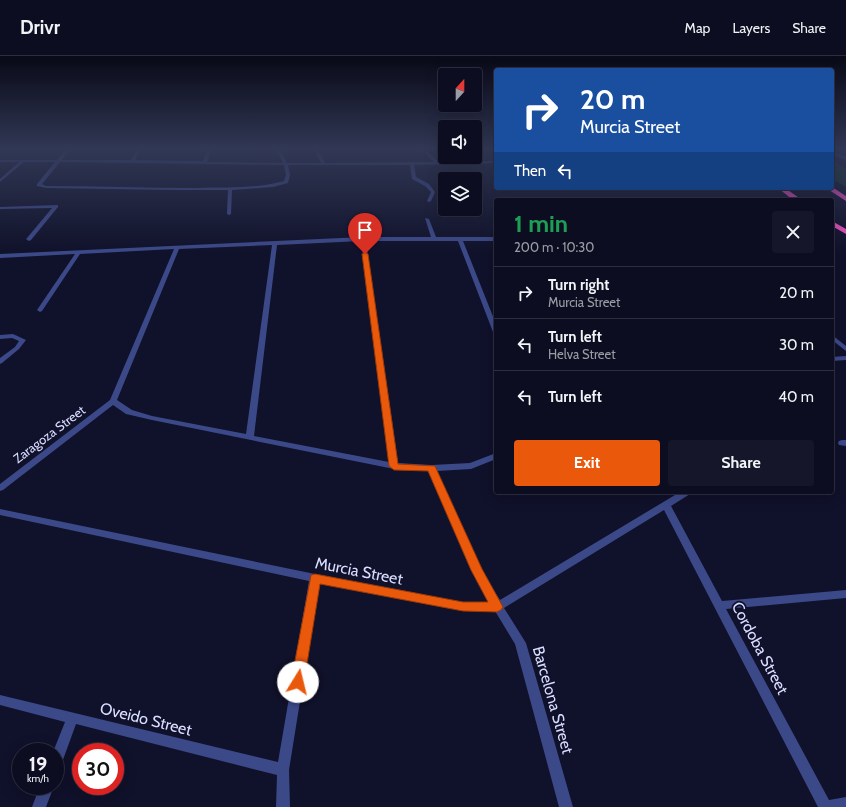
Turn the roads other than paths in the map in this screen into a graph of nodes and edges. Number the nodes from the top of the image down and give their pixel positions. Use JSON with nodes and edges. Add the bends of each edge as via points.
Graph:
{"nodes":[{"id":1,"x":41,"y":183,"type":"edge"},
{"id":2,"x":283,"y":183,"type":"edge"},
{"id":3,"x":423,"y":183,"type":"edge"},
{"id":4,"x":230,"y":189,"type":"junction"},
{"id":5,"x":784,"y":190,"type":"edge"},
{"id":6,"x":832,"y":190,"type":"edge"},
{"id":7,"x":795,"y":198,"type":"edge"},
{"id":8,"x":846,"y":199,"type":"edge"},
{"id":9,"x":429,"y":201,"type":"dead end"},
{"id":10,"x":0,"y":208,"type":"edge"},
{"id":11,"x":229,"y":214,"type":"dead end"},
{"id":12,"x":427,"y":219,"type":"dead end"},
{"id":13,"x":834,"y":224,"type":"edge"},
{"id":14,"x":846,"y":232,"type":"edge"},
{"id":15,"x":29,"y":239,"type":"dead end"},
{"id":16,"x":363,"y":239,"type":"junction"},
{"id":17,"x":460,"y":239,"type":"junction"},
{"id":18,"x":434,"y":240,"type":"junction"},
{"id":19,"x":494,"y":240,"type":"edge"},
{"id":20,"x":275,"y":243,"type":"junction"},
{"id":21,"x":177,"y":248,"type":"junction"},
{"id":22,"x":79,"y":252,"type":"junction"},
{"id":23,"x":0,"y":256,"type":"edge"},
{"id":24,"x":40,"y":310,"type":"dead end"},
{"id":25,"x":494,"y":327,"type":"edge"},
{"id":26,"x":0,"y":337,"type":"edge"},
{"id":27,"x":834,"y":339,"type":"edge"},
{"id":28,"x":846,"y":349,"type":"edge"},
{"id":29,"x":846,"y":358,"type":"edge"},
{"id":30,"x":834,"y":359,"type":"edge"},
{"id":31,"x":0,"y":362,"type":"edge"},
{"id":32,"x":113,"y":401,"type":"junction"},
{"id":33,"x":250,"y":437,"type":"junction"},
{"id":34,"x":494,"y":457,"type":"edge"},
{"id":35,"x":394,"y":466,"type":"junction"},
{"id":36,"x":432,"y":468,"type":"junction"},
{"id":37,"x":0,"y":488,"type":"edge"},
{"id":38,"x":684,"y":494,"type":"edge"},
{"id":39,"x":666,"y":504,"type":"junction"},
{"id":40,"x":0,"y":512,"type":"edge"},
{"id":41,"x":315,"y":578,"type":"junction"},
{"id":42,"x":846,"y":594,"type":"edge"},
{"id":43,"x":719,"y":605,"type":"junction"},
{"id":44,"x":497,"y":607,"type":"junction"},
{"id":45,"x":0,"y":700,"type":"edge"},
{"id":46,"x":72,"y":719,"type":"junction"},
{"id":47,"x":63,"y":743,"type":"edge"},
{"id":48,"x":283,"y":770,"type":"junction"},
{"id":49,"x":44,"y":795,"type":"edge"},
{"id":50,"x":846,"y":804,"type":"edge"},
{"id":51,"x":39,"y":807,"type":"edge"},
{"id":52,"x":283,"y":807,"type":"edge"},
{"id":53,"x":566,"y":807,"type":"edge"},
{"id":54,"x":826,"y":807,"type":"edge"}],
"edges":[{"from":1,"to":4,"type":"street","via":[[39,185],[46,187]]},
{"from":2,"to":4,"type":"street","via":[[278,186]]},
{"from":3,"to":9,"type":"street","via":[[433,192]]},
{"from":4,"to":11,"type":"street"},
{"from":5,"to":7,"type":"highway"},
{"from":6,"to":8,"type":"highway"},
{"from":10,"to":15,"type":"street","via":[[56,206]]},
{"from":12,"to":18,"type":"street"},
{"from":13,"to":14,"type":"highway"},
{"from":16,"to":18,"type":"street"},
{"from":16,"to":20,"type":"street"},
{"from":16,"to":35,"type":"street"},
{"from":17,"to":18,"type":"street"},
{"from":17,"to":19,"type":"street"},
{"from":17,"to":25,"type":"street"},
{"from":20,"to":21,"type":"street"},
{"from":20,"to":33,"type":"street"},
{"from":21,"to":22,"type":"street"},
{"from":21,"to":32,"type":"street"},
{"from":22,"to":23,"type":"street"},
{"from":22,"to":24,"type":"street"},
{"from":26,"to":31,"type":"street","via":[[13,336],[23,340]]},
{"from":27,"to":28,"type":"street"},
{"from":29,"to":30,"type":"street"},
{"from":32,"to":33,"type":"street","via":[[129,412]]},
{"from":32,"to":37,"type":"street","name":"Zaragoza Street"},
{"from":33,"to":35,"type":"street"},
{"from":34,"to":36,"type":"street","via":[[471,466]]},
{"from":35,"to":36,"type":"street"},
{"from":36,"to":44,"type":"street","name":"Barcelona Street","via":[[476,570]]},
{"from":38,"to":39,"type":"street"},
{"from":39,"to":43,"type":"street","name":"Cordoba Street"},
{"from":39,"to":44,"type":"street"},
{"from":40,"to":41,"type":"street","name":"Murcia Street"},
{"from":41,"to":44,"type":"street","name":"Murcia Street","via":[[463,607]]},
{"from":41,"to":48,"type":"street"},
{"from":42,"to":43,"type":"street"},
{"from":43,"to":54,"type":"street","name":"Cordoba Street"},
{"from":44,"to":53,"type":"street","name":"Barcelona Street","via":[[520,643]]},
{"from":45,"to":46,"type":"street","name":"Oveido Street"},
{"from":46,"to":47,"type":"street"},
{"from":46,"to":48,"type":"street","name":"Oveido Street"},
{"from":48,"to":52,"type":"street"},
{"from":49,"to":51,"type":"street"},
{"from":50,"to":54,"type":"street"}]}
